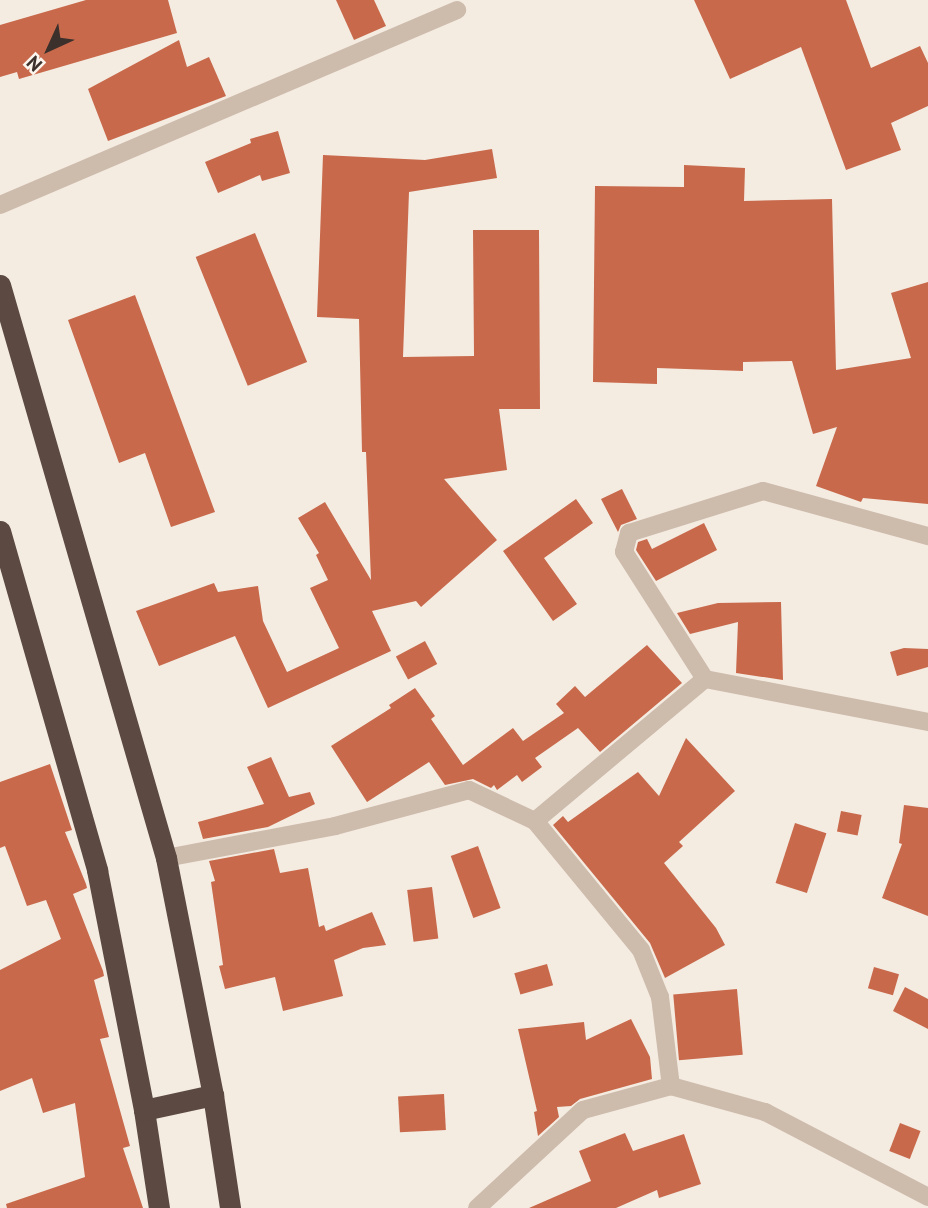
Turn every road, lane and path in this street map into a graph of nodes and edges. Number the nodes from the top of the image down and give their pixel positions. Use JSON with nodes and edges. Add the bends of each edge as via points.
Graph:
{"nodes":[{"id":1,"x":457,"y":10,"type":"dead end"},
{"id":2,"x":0,"y":205,"type":"edge"},
{"id":3,"x":0,"y":285,"type":"edge"},
{"id":4,"x":0,"y":531,"type":"edge"},
{"id":5,"x":928,"y":536,"type":"edge"},
{"id":6,"x":705,"y":679,"type":"junction"},
{"id":7,"x":928,"y":722,"type":"edge"},
{"id":8,"x":536,"y":821,"type":"junction"},
{"id":9,"x":166,"y":858,"type":"junction"},
{"id":10,"x":671,"y":1086,"type":"junction"},
{"id":11,"x":213,"y":1095,"type":"junction"},
{"id":12,"x":144,"y":1110,"type":"junction"},
{"id":13,"x":928,"y":1197,"type":"edge"},
{"id":14,"x":159,"y":1208,"type":"edge"},
{"id":15,"x":230,"y":1208,"type":"edge"},
{"id":16,"x":477,"y":1208,"type":"edge"}],
"edges":[{"from":1,"to":2,"type":"street"},
{"from":3,"to":9,"type":"highway"},
{"from":4,"to":12,"type":"highway","via":[[97,870]]},
{"from":5,"to":6,"type":"street","via":[[763,491],[629,533],[624,552]]},
{"from":6,"to":7,"type":"street"},
{"from":6,"to":8,"type":"street"},
{"from":8,"to":9,"type":"street","via":[[469,790],[335,826]]},
{"from":8,"to":10,"type":"street","via":[[641,950],[660,997]]},
{"from":9,"to":11,"type":"highway"},
{"from":10,"to":13,"type":"street","via":[[765,1112]]},
{"from":10,"to":16,"type":"street","via":[[583,1110]]},
{"from":11,"to":12,"type":"highway"},
{"from":11,"to":15,"type":"highway"},
{"from":12,"to":14,"type":"highway"}]}
